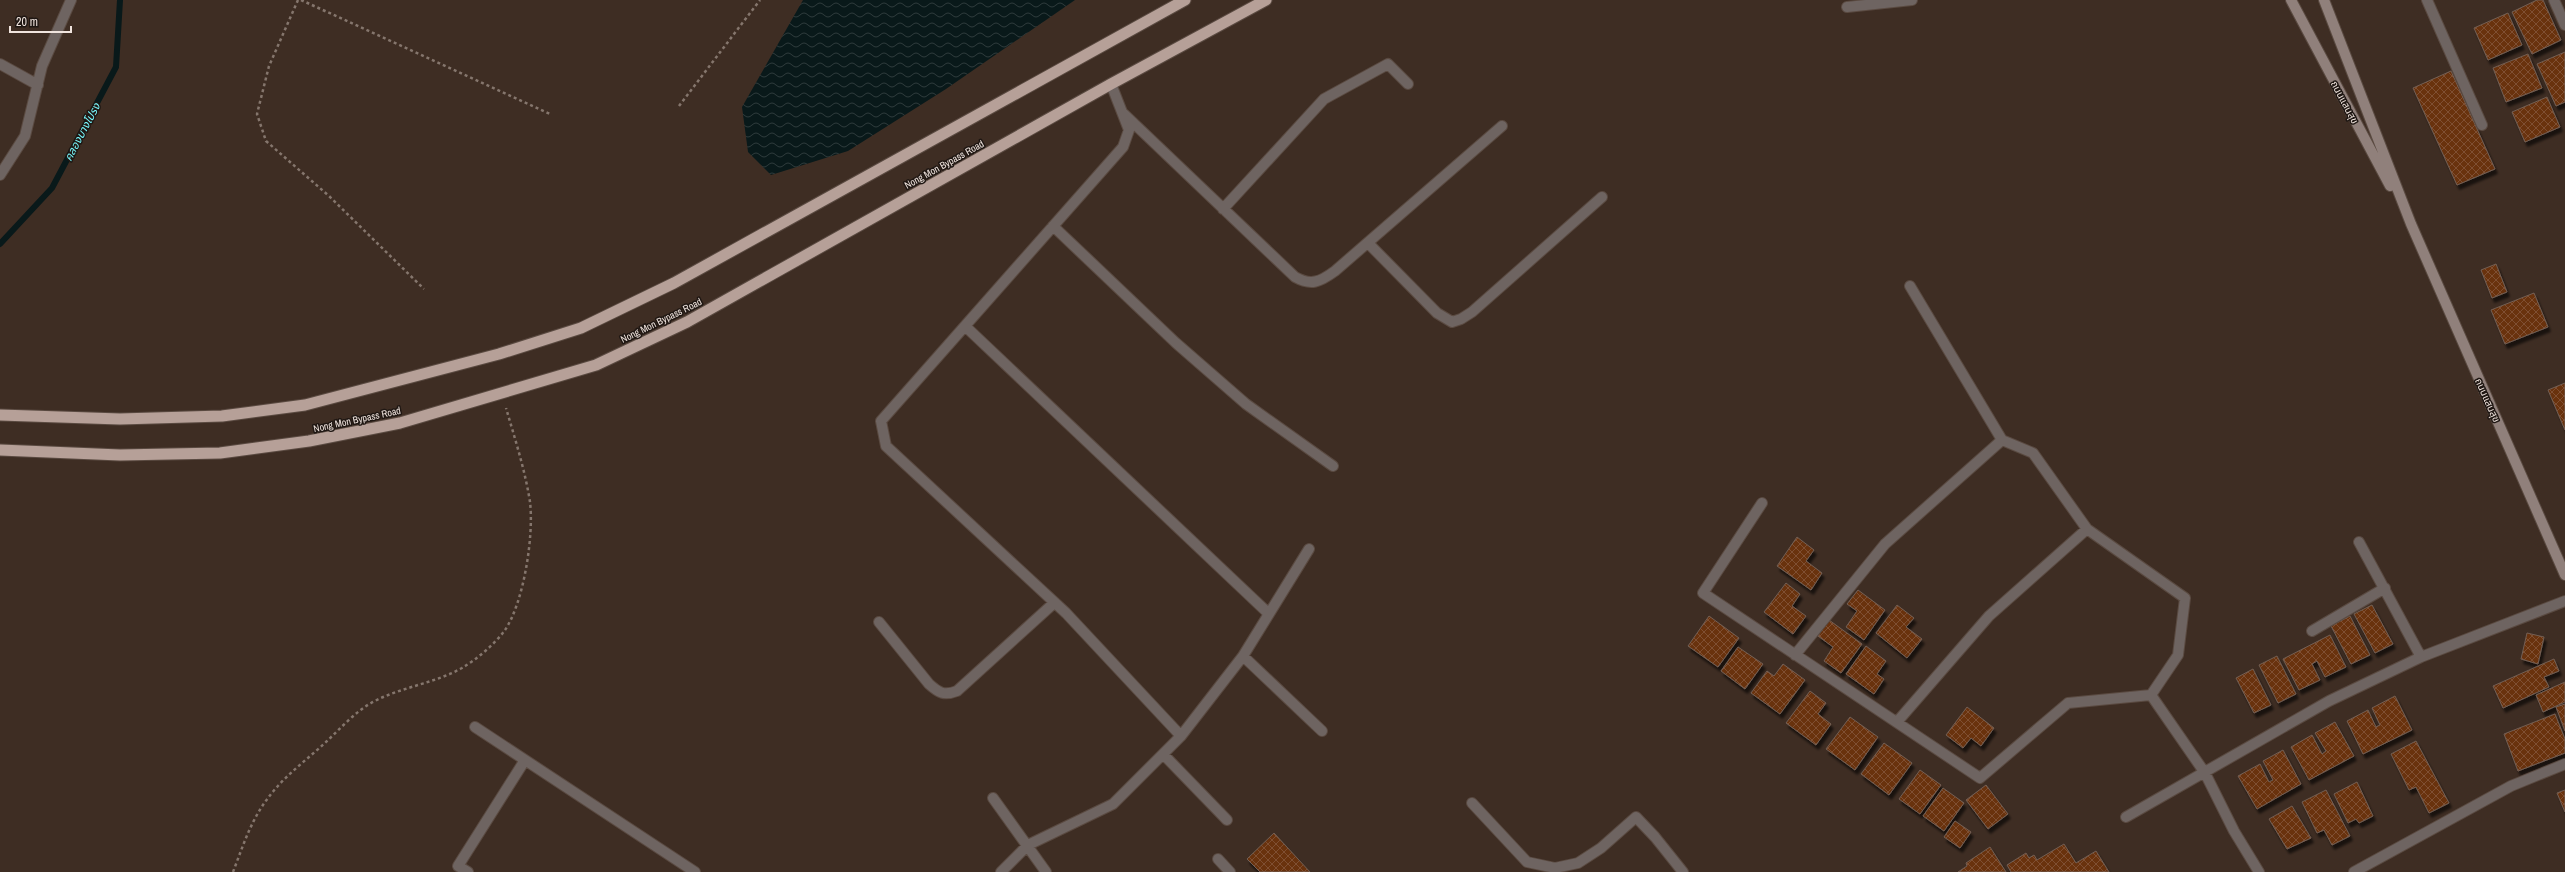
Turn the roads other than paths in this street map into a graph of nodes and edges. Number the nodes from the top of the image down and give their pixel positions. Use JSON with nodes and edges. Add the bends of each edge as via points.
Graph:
{"nodes":[{"id":1,"x":71,"y":0,"type":"edge"},
{"id":2,"x":1185,"y":0,"type":"edge"},
{"id":3,"x":1266,"y":0,"type":"edge"},
{"id":4,"x":1912,"y":0,"type":"edge"},
{"id":5,"x":2291,"y":0,"type":"edge"},
{"id":6,"x":2324,"y":0,"type":"edge"},
{"id":7,"x":2427,"y":0,"type":"edge"},
{"id":8,"x":2554,"y":0,"type":"edge"},
{"id":9,"x":1847,"y":7,"type":"dead end"},
{"id":10,"x":2565,"y":25,"type":"edge"},
{"id":11,"x":0,"y":64,"type":"edge"},
{"id":12,"x":1111,"y":84,"type":"junction"},
{"id":13,"x":1408,"y":84,"type":"dead end"},
{"id":14,"x":38,"y":85,"type":"junction"},
{"id":15,"x":1122,"y":112,"type":"junction"},
{"id":16,"x":2482,"y":125,"type":"dead end"},
{"id":17,"x":1502,"y":126,"type":"dead end"},
{"id":18,"x":0,"y":175,"type":"edge"},
{"id":19,"x":1602,"y":197,"type":"dead end"},
{"id":20,"x":1224,"y":209,"type":"junction"},
{"id":21,"x":2411,"y":224,"type":"junction"},
{"id":22,"x":1053,"y":226,"type":"junction"},
{"id":23,"x":1368,"y":242,"type":"junction"},
{"id":24,"x":1910,"y":286,"type":"dead end"},
{"id":25,"x":965,"y":326,"type":"junction"},
{"id":26,"x":0,"y":415,"type":"edge"},
{"id":27,"x":2002,"y":440,"type":"junction"},
{"id":28,"x":0,"y":450,"type":"edge"},
{"id":29,"x":1334,"y":466,"type":"dead end"},
{"id":30,"x":1762,"y":503,"type":"dead end"},
{"id":31,"x":2086,"y":529,"type":"junction"},
{"id":32,"x":2359,"y":542,"type":"dead end"},
{"id":33,"x":1309,"y":549,"type":"dead end"},
{"id":34,"x":2565,"y":575,"type":"edge"},
{"id":35,"x":2385,"y":588,"type":"junction"},
{"id":36,"x":2565,"y":601,"type":"edge"},
{"id":37,"x":1054,"y":603,"type":"junction"},
{"id":38,"x":1268,"y":613,"type":"junction"},
{"id":39,"x":878,"y":622,"type":"dead end"},
{"id":40,"x":2312,"y":631,"type":"dead end"},
{"id":41,"x":1795,"y":655,"type":"junction"},
{"id":42,"x":1243,"y":656,"type":"junction"},
{"id":43,"x":2421,"y":657,"type":"junction"},
{"id":44,"x":2151,"y":696,"type":"junction"},
{"id":45,"x":1897,"y":722,"type":"junction"},
{"id":46,"x":474,"y":727,"type":"dead end"},
{"id":47,"x":1322,"y":731,"type":"dead end"},
{"id":48,"x":1181,"y":736,"type":"junction"},
{"id":49,"x":1163,"y":754,"type":"junction"},
{"id":50,"x":525,"y":760,"type":"junction"},
{"id":51,"x":2565,"y":764,"type":"edge"},
{"id":52,"x":2205,"y":773,"type":"junction"},
{"id":53,"x":993,"y":798,"type":"dead end"},
{"id":54,"x":1472,"y":803,"type":"dead end"},
{"id":55,"x":2126,"y":817,"type":"dead end"},
{"id":56,"x":1227,"y":820,"type":"dead end"},
{"id":57,"x":1028,"y":846,"type":"junction"},
{"id":58,"x":1218,"y":859,"type":"dead end"},
{"id":59,"x":468,"y":872,"type":"edge"},
{"id":60,"x":695,"y":872,"type":"edge"},
{"id":61,"x":1001,"y":872,"type":"edge"},
{"id":62,"x":1046,"y":872,"type":"edge"},
{"id":63,"x":1230,"y":872,"type":"edge"},
{"id":64,"x":1683,"y":872,"type":"edge"},
{"id":65,"x":2259,"y":872,"type":"edge"},
{"id":66,"x":2354,"y":872,"type":"edge"}],
"edges":[{"from":1,"to":14,"type":"street","via":[[42,66]]},
{"from":2,"to":26,"type":"highway","via":[[674,283],[581,328],[499,354],[305,405],[222,416],[120,419]]},
{"from":3,"to":12,"type":"highway","name":"Nong Mon Bypass Road"},
{"from":4,"to":9,"type":"street"},
{"from":5,"to":21,"type":"main road","name":"ถนนแสนสุข"},
{"from":6,"to":21,"type":"main road","name":"ถนนแสนสุข"},
{"from":7,"to":16,"type":"street"},
{"from":8,"to":10,"type":"street"},
{"from":11,"to":14,"type":"street"},
{"from":12,"to":15,"type":"street"},
{"from":12,"to":28,"type":"highway","name":"Nong Mon Bypass Road","via":[[686,322],[596,365],[400,423],[309,441],[220,453],[120,455]]},
{"from":13,"to":20,"type":"street","via":[[1388,64],[1324,99]]},
{"from":14,"to":18,"type":"street","via":[[25,136]]},
{"from":15,"to":20,"type":"street"},
{"from":15,"to":22,"type":"street","via":[[1129,130],[1123,147]]},
{"from":17,"to":23,"type":"street"},
{"from":19,"to":23,"type":"street","via":[[1472,312],[1461,320],[1452,322],[1437,313]]},
{"from":20,"to":23,"type":"street","via":[[1295,276],[1305,282],[1322,280]]},
{"from":21,"to":34,"type":"main road","name":"ถนนแสนสุข"},
{"from":22,"to":25,"type":"street"},
{"from":22,"to":29,"type":"street","via":[[1176,343],[1246,404]]},
{"from":24,"to":27,"type":"street"},
{"from":25,"to":37,"type":"street","via":[[881,421],[886,446]]},
{"from":25,"to":38,"type":"street"},
{"from":27,"to":31,"type":"street","via":[[2033,453]]},
{"from":27,"to":41,"type":"street","via":[[1885,544]]},
{"from":30,"to":41,"type":"street","via":[[1703,593]]},
{"from":31,"to":44,"type":"street","via":[[2185,598],[2178,655]]},
{"from":31,"to":45,"type":"street","via":[[1989,616]]},
{"from":32,"to":35,"type":"street"},
{"from":33,"to":38,"type":"street"},
{"from":35,"to":40,"type":"street"},
{"from":35,"to":43,"type":"street"},
{"from":36,"to":43,"type":"street"},
{"from":37,"to":39,"type":"street","via":[[957,691],[946,695],[929,684]]},
{"from":37,"to":48,"type":"street"},
{"from":38,"to":42,"type":"street"},
{"from":41,"to":45,"type":"street"},
{"from":42,"to":47,"type":"street"},
{"from":42,"to":48,"type":"street"},
{"from":43,"to":52,"type":"street","via":[[2329,701]]},
{"from":44,"to":45,"type":"street","via":[[2068,703],[1980,778]]},
{"from":44,"to":52,"type":"street"},
{"from":46,"to":50,"type":"street"},
{"from":48,"to":49,"type":"street"},
{"from":49,"to":56,"type":"street"},
{"from":49,"to":57,"type":"street","via":[[1113,804]]},
{"from":50,"to":59,"type":"street","via":[[458,866]]},
{"from":50,"to":60,"type":"street"},
{"from":51,"to":66,"type":"street","via":[[2511,786]]},
{"from":52,"to":55,"type":"street"},
{"from":52,"to":65,"type":"street","via":[[2234,831]]},
{"from":53,"to":57,"type":"street"},
{"from":54,"to":64,"type":"street","via":[[1527,862],[1555,868],[1578,863],[1601,848],[1636,817]]},
{"from":57,"to":61,"type":"street"},
{"from":57,"to":62,"type":"street"},
{"from":58,"to":63,"type":"street"}]}
